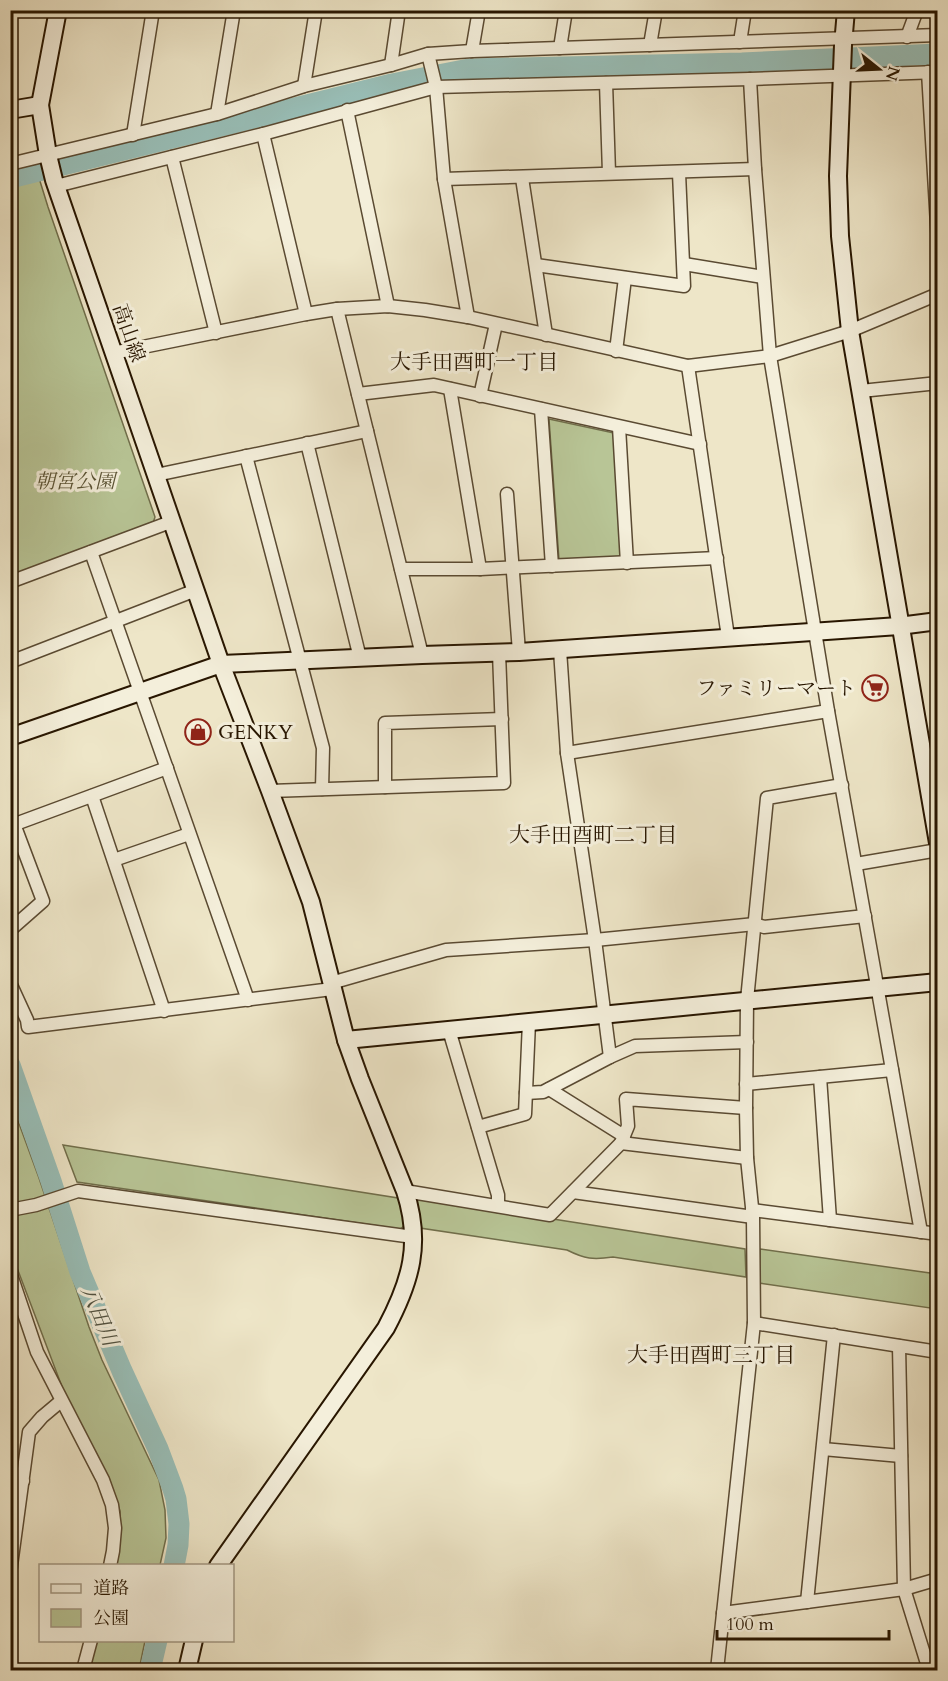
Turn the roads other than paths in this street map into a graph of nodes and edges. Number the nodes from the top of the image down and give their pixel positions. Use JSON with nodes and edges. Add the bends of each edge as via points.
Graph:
{"nodes":[{"id":1,"x":58,"y":10,"type":"edge"},
{"id":2,"x":153,"y":10,"type":"edge"},
{"id":3,"x":234,"y":10,"type":"edge"},
{"id":4,"x":316,"y":10,"type":"edge"},
{"id":5,"x":399,"y":10,"type":"edge"},
{"id":6,"x":479,"y":10,"type":"edge"},
{"id":7,"x":566,"y":10,"type":"edge"},
{"id":8,"x":656,"y":10,"type":"edge"},
{"id":9,"x":745,"y":10,"type":"edge"},
{"id":10,"x":846,"y":10,"type":"edge"},
{"id":11,"x":917,"y":10,"type":"edge"},
{"id":12,"x":938,"y":35,"type":"edge"},
{"id":13,"x":907,"y":37,"type":"junction"},
{"id":14,"x":740,"y":42,"type":"junction"},
{"id":15,"x":843,"y":42,"type":"junction"},
{"id":16,"x":650,"y":45,"type":"junction"},
{"id":17,"x":560,"y":48,"type":"junction"},
{"id":18,"x":472,"y":51,"type":"junction"},
{"id":19,"x":428,"y":54,"type":"junction"},
{"id":20,"x":391,"y":65,"type":"junction"},
{"id":21,"x":933,"y":72,"type":"edge"},
{"id":22,"x":842,"y":73,"type":"junction"},
{"id":23,"x":750,"y":79,"type":"junction"},
{"id":24,"x":606,"y":83,"type":"junction"},
{"id":25,"x":304,"y":86,"type":"junction"},
{"id":26,"x":436,"y":87,"type":"junction"},
{"id":27,"x":40,"y":105,"type":"junction"},
{"id":28,"x":347,"y":110,"type":"junction"},
{"id":29,"x":10,"y":111,"type":"edge"},
{"id":30,"x":217,"y":114,"type":"junction"},
{"id":31,"x":263,"y":134,"type":"junction"},
{"id":32,"x":133,"y":135,"type":"junction"},
{"id":33,"x":172,"y":157,"type":"junction"},
{"id":34,"x":10,"y":164,"type":"edge"},
{"id":35,"x":51,"y":168,"type":"junction"},
{"id":36,"x":755,"y":169,"type":"junction"},
{"id":37,"x":609,"y":173,"type":"junction"},
{"id":38,"x":679,"y":173,"type":"junction"},
{"id":39,"x":522,"y":178,"type":"junction"},
{"id":40,"x":444,"y":179,"type":"junction"},
{"id":41,"x":938,"y":242,"type":"edge"},
{"id":42,"x":684,"y":264,"type":"junction"},
{"id":43,"x":536,"y":265,"type":"junction"},
{"id":44,"x":763,"y":277,"type":"junction"},
{"id":45,"x":625,"y":278,"type":"junction"},
{"id":46,"x":938,"y":294,"type":"edge"},
{"id":47,"x":388,"y":306,"type":"junction"},
{"id":48,"x":337,"y":309,"type":"junction"},
{"id":49,"x":306,"y":314,"type":"junction"},
{"id":50,"x":468,"y":317,"type":"junction"},
{"id":51,"x":496,"y":324,"type":"junction"},
{"id":52,"x":850,"y":331,"type":"junction"},
{"id":53,"x":216,"y":333,"type":"junction"},
{"id":54,"x":546,"y":335,"type":"junction"},
{"id":55,"x":616,"y":351,"type":"junction"},
{"id":56,"x":113,"y":353,"type":"junction"},
{"id":57,"x":770,"y":356,"type":"junction"},
{"id":58,"x":688,"y":366,"type":"junction"},
{"id":59,"x":938,"y":383,"type":"edge"},
{"id":60,"x":450,"y":389,"type":"junction"},
{"id":61,"x":861,"y":391,"type":"junction"},
{"id":62,"x":358,"y":394,"type":"junction"},
{"id":63,"x":480,"y":396,"type":"junction"},
{"id":64,"x":541,"y":409,"type":"junction"},
{"id":65,"x":619,"y":427,"type":"junction"},
{"id":66,"x":367,"y":431,"type":"junction"},
{"id":67,"x":307,"y":443,"type":"junction"},
{"id":68,"x":700,"y":444,"type":"junction"},
{"id":69,"x":246,"y":456,"type":"junction"},
{"id":70,"x":156,"y":475,"type":"junction"},
{"id":71,"x":507,"y":494,"type":"dead end"},
{"id":72,"x":172,"y":521,"type":"junction"},
{"id":73,"x":91,"y":552,"type":"junction"},
{"id":74,"x":717,"y":558,"type":"junction"},
{"id":75,"x":627,"y":563,"type":"junction"},
{"id":76,"x":552,"y":566,"type":"junction"},
{"id":77,"x":512,"y":568,"type":"junction"},
{"id":78,"x":401,"y":569,"type":"junction"},
{"id":79,"x":480,"y":569,"type":"junction"},
{"id":80,"x":10,"y":582,"type":"edge"},
{"id":81,"x":196,"y":590,"type":"junction"},
{"id":82,"x":938,"y":621,"type":"edge"},
{"id":83,"x":116,"y":622,"type":"junction"},
{"id":84,"x":899,"y":626,"type":"junction"},
{"id":85,"x":815,"y":632,"type":"junction"},
{"id":86,"x":728,"y":637,"type":"junction"},
{"id":87,"x":560,"y":650,"type":"junction"},
{"id":88,"x":519,"y":652,"type":"junction"},
{"id":89,"x":499,"y":653,"type":"junction"},
{"id":90,"x":422,"y":655,"type":"junction"},
{"id":91,"x":360,"y":657,"type":"junction"},
{"id":92,"x":299,"y":660,"type":"junction"},
{"id":93,"x":10,"y":662,"type":"edge"},
{"id":94,"x":221,"y":664,"type":"junction"},
{"id":95,"x":140,"y":692,"type":"junction"},
{"id":96,"x":828,"y":711,"type":"junction"},
{"id":97,"x":502,"y":719,"type":"junction"},
{"id":98,"x":10,"y":737,"type":"edge"},
{"id":99,"x":567,"y":753,"type":"junction"},
{"id":100,"x":166,"y":768,"type":"junction"},
{"id":101,"x":842,"y":785,"type":"junction"},
{"id":102,"x":385,"y":787,"type":"junction"},
{"id":103,"x":322,"y":789,"type":"junction"},
{"id":104,"x":270,"y":790,"type":"junction"},
{"id":105,"x":92,"y":796,"type":"junction"},
{"id":106,"x":12,"y":825,"type":"edge"},
{"id":107,"x":189,"y":834,"type":"junction"},
{"id":108,"x":938,"y":843,"type":"edge"},
{"id":109,"x":938,"y":850,"type":"edge"},
{"id":110,"x":114,"y":860,"type":"junction"},
{"id":111,"x":856,"y":864,"type":"junction"},
{"id":112,"x":866,"y":916,"type":"junction"},
{"id":113,"x":755,"y":924,"type":"junction"},
{"id":114,"x":10,"y":930,"type":"edge"},
{"id":115,"x":595,"y":940,"type":"junction"},
{"id":116,"x":938,"y":982,"type":"edge"},
{"id":117,"x":10,"y":983,"type":"edge"},
{"id":118,"x":332,"y":986,"type":"junction"},
{"id":119,"x":879,"y":987,"type":"junction"},
{"id":120,"x":248,"y":1000,"type":"junction"},
{"id":121,"x":747,"y":1000,"type":"junction"},
{"id":122,"x":164,"y":1011,"type":"junction"},
{"id":123,"x":605,"y":1014,"type":"junction"},
{"id":124,"x":529,"y":1022,"type":"junction"},
{"id":125,"x":449,"y":1030,"type":"junction"},
{"id":126,"x":346,"y":1040,"type":"junction"},
{"id":127,"x":747,"y":1042,"type":"junction"},
{"id":128,"x":610,"y":1057,"type":"junction"},
{"id":129,"x":892,"y":1070,"type":"junction"},
{"id":130,"x":820,"y":1077,"type":"junction"},
{"id":131,"x":746,"y":1084,"type":"junction"},
{"id":132,"x":549,"y":1089,"type":"junction"},
{"id":133,"x":526,"y":1093,"type":"junction"},
{"id":134,"x":746,"y":1108,"type":"junction"},
{"id":135,"x":478,"y":1127,"type":"junction"},
{"id":136,"x":622,"y":1139,"type":"junction"},
{"id":137,"x":747,"y":1158,"type":"junction"},
{"id":138,"x":405,"y":1191,"type":"junction"},
{"id":139,"x":573,"y":1192,"type":"junction"},
{"id":140,"x":498,"y":1206,"type":"junction"},
{"id":141,"x":10,"y":1210,"type":"edge"},
{"id":142,"x":752,"y":1213,"type":"junction"},
{"id":143,"x":830,"y":1220,"type":"junction"},
{"id":144,"x":921,"y":1232,"type":"junction"},
{"id":145,"x":938,"y":1234,"type":"edge"},
{"id":146,"x":413,"y":1237,"type":"junction"},
{"id":147,"x":11,"y":1278,"type":"edge"},
{"id":148,"x":754,"y":1323,"type":"junction"},
{"id":149,"x":834,"y":1335,"type":"junction"},
{"id":150,"x":899,"y":1346,"type":"junction"},
{"id":151,"x":938,"y":1352,"type":"edge"},
{"id":152,"x":62,"y":1401,"type":"junction"},
{"id":153,"x":823,"y":1449,"type":"junction"},
{"id":154,"x":901,"y":1456,"type":"junction"},
{"id":155,"x":17,"y":1480,"type":"edge"},
{"id":156,"x":110,"y":1564,"type":"edge"},
{"id":157,"x":219,"y":1564,"type":"edge"},
{"id":158,"x":10,"y":1573,"type":"edge"},
{"id":159,"x":938,"y":1579,"type":"edge"},
{"id":160,"x":904,"y":1589,"type":"junction"},
{"id":161,"x":807,"y":1602,"type":"junction"},
{"id":162,"x":723,"y":1613,"type":"junction"},
{"id":163,"x":90,"y":1642,"type":"edge"},
{"id":164,"x":194,"y":1642,"type":"edge"},
{"id":165,"x":83,"y":1671,"type":"edge"},
{"id":166,"x":186,"y":1671,"type":"edge"},
{"id":167,"x":717,"y":1671,"type":"edge"},
{"id":168,"x":929,"y":1671,"type":"edge"}],
"edges":[{"from":1,"to":27,"type":"street","name":"高山線"},
{"from":2,"to":32,"type":"street"},
{"from":3,"to":30,"type":"street"},
{"from":4,"to":25,"type":"street"},
{"from":5,"to":20,"type":"street"},
{"from":6,"to":18,"type":"street"},
{"from":7,"to":17,"type":"street"},
{"from":8,"to":16,"type":"street"},
{"from":9,"to":14,"type":"street"},
{"from":10,"to":15,"type":"street"},
{"from":11,"to":13,"type":"street"},
{"from":12,"to":13,"type":"street"},
{"from":13,"to":15,"type":"street"},
{"from":14,"to":15,"type":"street"},
{"from":14,"to":16,"type":"street"},
{"from":15,"to":22,"type":"street"},
{"from":16,"to":17,"type":"street"},
{"from":17,"to":18,"type":"street"},
{"from":18,"to":19,"type":"street"},
{"from":19,"to":20,"type":"street"},
{"from":19,"to":26,"type":"street"},
{"from":20,"to":25,"type":"street"},
{"from":21,"to":22,"type":"street"},
{"from":21,"to":41,"type":"street"},
{"from":22,"to":23,"type":"street"},
{"from":22,"to":52,"type":"street","via":[[838,176]]},
{"from":23,"to":24,"type":"street"},
{"from":23,"to":36,"type":"street"},
{"from":24,"to":26,"type":"street"},
{"from":24,"to":37,"type":"street"},
{"from":25,"to":30,"type":"street"},
{"from":26,"to":28,"type":"street"},
{"from":26,"to":40,"type":"street"},
{"from":27,"to":29,"type":"street"},
{"from":27,"to":35,"type":"street","name":"高山線"},
{"from":28,"to":31,"type":"street"},
{"from":28,"to":47,"type":"street"},
{"from":30,"to":32,"type":"street"},
{"from":31,"to":33,"type":"street"},
{"from":31,"to":49,"type":"street"},
{"from":32,"to":35,"type":"street"},
{"from":33,"to":35,"type":"street"},
{"from":33,"to":53,"type":"street"},
{"from":34,"to":35,"type":"street"},
{"from":35,"to":56,"type":"street","name":"高山線"},
{"from":36,"to":38,"type":"street"},
{"from":36,"to":44,"type":"street"},
{"from":37,"to":38,"type":"street"},
{"from":37,"to":39,"type":"street"},
{"from":38,"to":42,"type":"street"},
{"from":39,"to":40,"type":"street"},
{"from":39,"to":43,"type":"street"},
{"from":40,"to":50,"type":"street"},
{"from":42,"to":44,"type":"street"},
{"from":42,"to":45,"type":"street","via":[[684,286]]},
{"from":43,"to":45,"type":"street"},
{"from":43,"to":54,"type":"street"},
{"from":44,"to":57,"type":"street"},
{"from":45,"to":55,"type":"street"},
{"from":46,"to":52,"type":"street"},
{"from":47,"to":48,"type":"street"},
{"from":47,"to":50,"type":"street"},
{"from":48,"to":49,"type":"street"},
{"from":48,"to":62,"type":"street"},
{"from":49,"to":53,"type":"street"},
{"from":50,"to":51,"type":"street"},
{"from":51,"to":54,"type":"street"},
{"from":51,"to":63,"type":"street"},
{"from":52,"to":57,"type":"street"},
{"from":52,"to":61,"type":"street"},
{"from":53,"to":56,"type":"street"},
{"from":54,"to":55,"type":"street"},
{"from":55,"to":58,"type":"street"},
{"from":56,"to":70,"type":"street","name":"高山線"},
{"from":57,"to":58,"type":"street"},
{"from":57,"to":85,"type":"street"},
{"from":58,"to":68,"type":"street"},
{"from":59,"to":61,"type":"street"},
{"from":60,"to":62,"type":"street","via":[[434,385]]},
{"from":60,"to":63,"type":"street"},
{"from":60,"to":79,"type":"street"},
{"from":61,"to":84,"type":"street"},
{"from":62,"to":66,"type":"street"},
{"from":63,"to":64,"type":"street"},
{"from":64,"to":65,"type":"street"},
{"from":64,"to":76,"type":"street"},
{"from":65,"to":68,"type":"street"},
{"from":65,"to":75,"type":"street"},
{"from":66,"to":67,"type":"street"},
{"from":66,"to":78,"type":"street"},
{"from":67,"to":69,"type":"street"},
{"from":67,"to":91,"type":"street"},
{"from":68,"to":74,"type":"street"},
{"from":69,"to":70,"type":"street"},
{"from":69,"to":92,"type":"street"},
{"from":70,"to":72,"type":"street","name":"高山線"},
{"from":71,"to":77,"type":"street"},
{"from":72,"to":73,"type":"street"},
{"from":72,"to":81,"type":"street","name":"高山線"},
{"from":73,"to":80,"type":"street"},
{"from":73,"to":83,"type":"street"},
{"from":74,"to":75,"type":"street"},
{"from":74,"to":86,"type":"street"},
{"from":75,"to":76,"type":"street"},
{"from":76,"to":77,"type":"street"},
{"from":77,"to":79,"type":"street"},
{"from":77,"to":88,"type":"street"},
{"from":78,"to":79,"type":"street"},
{"from":78,"to":90,"type":"street"},
{"from":81,"to":83,"type":"street"},
{"from":81,"to":94,"type":"street","name":"高山線"},
{"from":82,"to":84,"type":"street"},
{"from":83,"to":93,"type":"street"},
{"from":83,"to":95,"type":"street"},
{"from":84,"to":85,"type":"street"},
{"from":84,"to":108,"type":"street"},
{"from":85,"to":86,"type":"street"},
{"from":85,"to":96,"type":"street"},
{"from":86,"to":87,"type":"street"},
{"from":87,"to":88,"type":"street"},
{"from":87,"to":99,"type":"street"},
{"from":88,"to":89,"type":"street"},
{"from":89,"to":90,"type":"street"},
{"from":89,"to":97,"type":"street"},
{"from":90,"to":91,"type":"street"},
{"from":91,"to":92,"type":"street"},
{"from":92,"to":94,"type":"street"},
{"from":92,"to":103,"type":"street","via":[[323,748]]},
{"from":94,"to":95,"type":"street"},
{"from":94,"to":104,"type":"street","name":"高山線"},
{"from":95,"to":98,"type":"street"},
{"from":95,"to":100,"type":"street"},
{"from":96,"to":99,"type":"street"},
{"from":96,"to":101,"type":"street"},
{"from":97,"to":102,"type":"street","via":[[385,723]]},
{"from":97,"to":102,"type":"street","via":[[504,783]]},
{"from":99,"to":115,"type":"street"},
{"from":100,"to":105,"type":"street"},
{"from":100,"to":107,"type":"street"},
{"from":101,"to":111,"type":"street"},
{"from":101,"to":113,"type":"street","via":[[767,798]]},
{"from":102,"to":103,"type":"street"},
{"from":103,"to":104,"type":"street"},
{"from":104,"to":118,"type":"street","name":"高山線","via":[[311,902]]},
{"from":105,"to":106,"type":"street"},
{"from":105,"to":110,"type":"street"},
{"from":106,"to":114,"type":"street","via":[[43,901]]},
{"from":107,"to":110,"type":"street"},
{"from":107,"to":120,"type":"street"},
{"from":109,"to":111,"type":"street"},
{"from":110,"to":122,"type":"street"},
{"from":111,"to":112,"type":"street"},
{"from":112,"to":113,"type":"street","via":[[764,927]]},
{"from":112,"to":119,"type":"street"},
{"from":113,"to":115,"type":"street"},
{"from":113,"to":121,"type":"street"},
{"from":115,"to":118,"type":"street","via":[[446,950]]},
{"from":115,"to":123,"type":"street"},
{"from":116,"to":119,"type":"street"},
{"from":117,"to":122,"type":"street","via":[[28,1027]]},
{"from":118,"to":120,"type":"street"},
{"from":118,"to":126,"type":"street","name":"高山線"},
{"from":119,"to":121,"type":"street"},
{"from":119,"to":129,"type":"street"},
{"from":120,"to":122,"type":"street"},
{"from":121,"to":123,"type":"street"},
{"from":121,"to":127,"type":"street"},
{"from":123,"to":124,"type":"street"},
{"from":123,"to":128,"type":"street"},
{"from":124,"to":125,"type":"street"},
{"from":124,"to":133,"type":"street"},
{"from":125,"to":126,"type":"street"},
{"from":125,"to":135,"type":"street"},
{"from":126,"to":138,"type":"street","name":"高山線"},
{"from":127,"to":128,"type":"street","via":[[635,1046]]},
{"from":127,"to":131,"type":"street"},
{"from":128,"to":132,"type":"street"},
{"from":129,"to":130,"type":"street"},
{"from":129,"to":144,"type":"street"},
{"from":130,"to":131,"type":"street"},
{"from":130,"to":143,"type":"street"},
{"from":131,"to":134,"type":"street"},
{"from":132,"to":133,"type":"street"},
{"from":132,"to":136,"type":"street"},
{"from":133,"to":135,"type":"street","via":[[525,1114]]},
{"from":134,"to":136,"type":"street","via":[[627,1099],[628,1126]]},
{"from":134,"to":137,"type":"street"},
{"from":135,"to":140,"type":"street"},
{"from":136,"to":137,"type":"street"},
{"from":136,"to":139,"type":"street"},
{"from":137,"to":142,"type":"street"},
{"from":138,"to":140,"type":"street"},
{"from":138,"to":146,"type":"street","name":"高山線"},
{"from":139,"to":140,"type":"street","via":[[550,1215]]},
{"from":139,"to":142,"type":"street"},
{"from":141,"to":146,"type":"street","via":[[78,1191]]},
{"from":142,"to":143,"type":"street"},
{"from":142,"to":148,"type":"street"},
{"from":143,"to":144,"type":"street"},
{"from":144,"to":145,"type":"street"},
{"from":146,"to":157,"type":"street","name":"高山線","via":[[410,1270],[386,1328]]},
{"from":147,"to":152,"type":"street","via":[[37,1352]]},
{"from":148,"to":149,"type":"street"},
{"from":148,"to":162,"type":"street"},
{"from":149,"to":150,"type":"street"},
{"from":149,"to":153,"type":"street"},
{"from":150,"to":151,"type":"street"},
{"from":150,"to":154,"type":"street"},
{"from":152,"to":155,"type":"street","via":[[29,1432]]},
{"from":152,"to":156,"type":"street","via":[[112,1505],[115,1528]]},
{"from":153,"to":154,"type":"street"},
{"from":153,"to":161,"type":"street"},
{"from":154,"to":160,"type":"street"},
{"from":155,"to":158,"type":"street"},
{"from":159,"to":160,"type":"street"},
{"from":160,"to":161,"type":"street"},
{"from":160,"to":168,"type":"street"},
{"from":161,"to":162,"type":"street"},
{"from":162,"to":167,"type":"street"},
{"from":163,"to":165,"type":"street"},
{"from":164,"to":166,"type":"street"}]}
